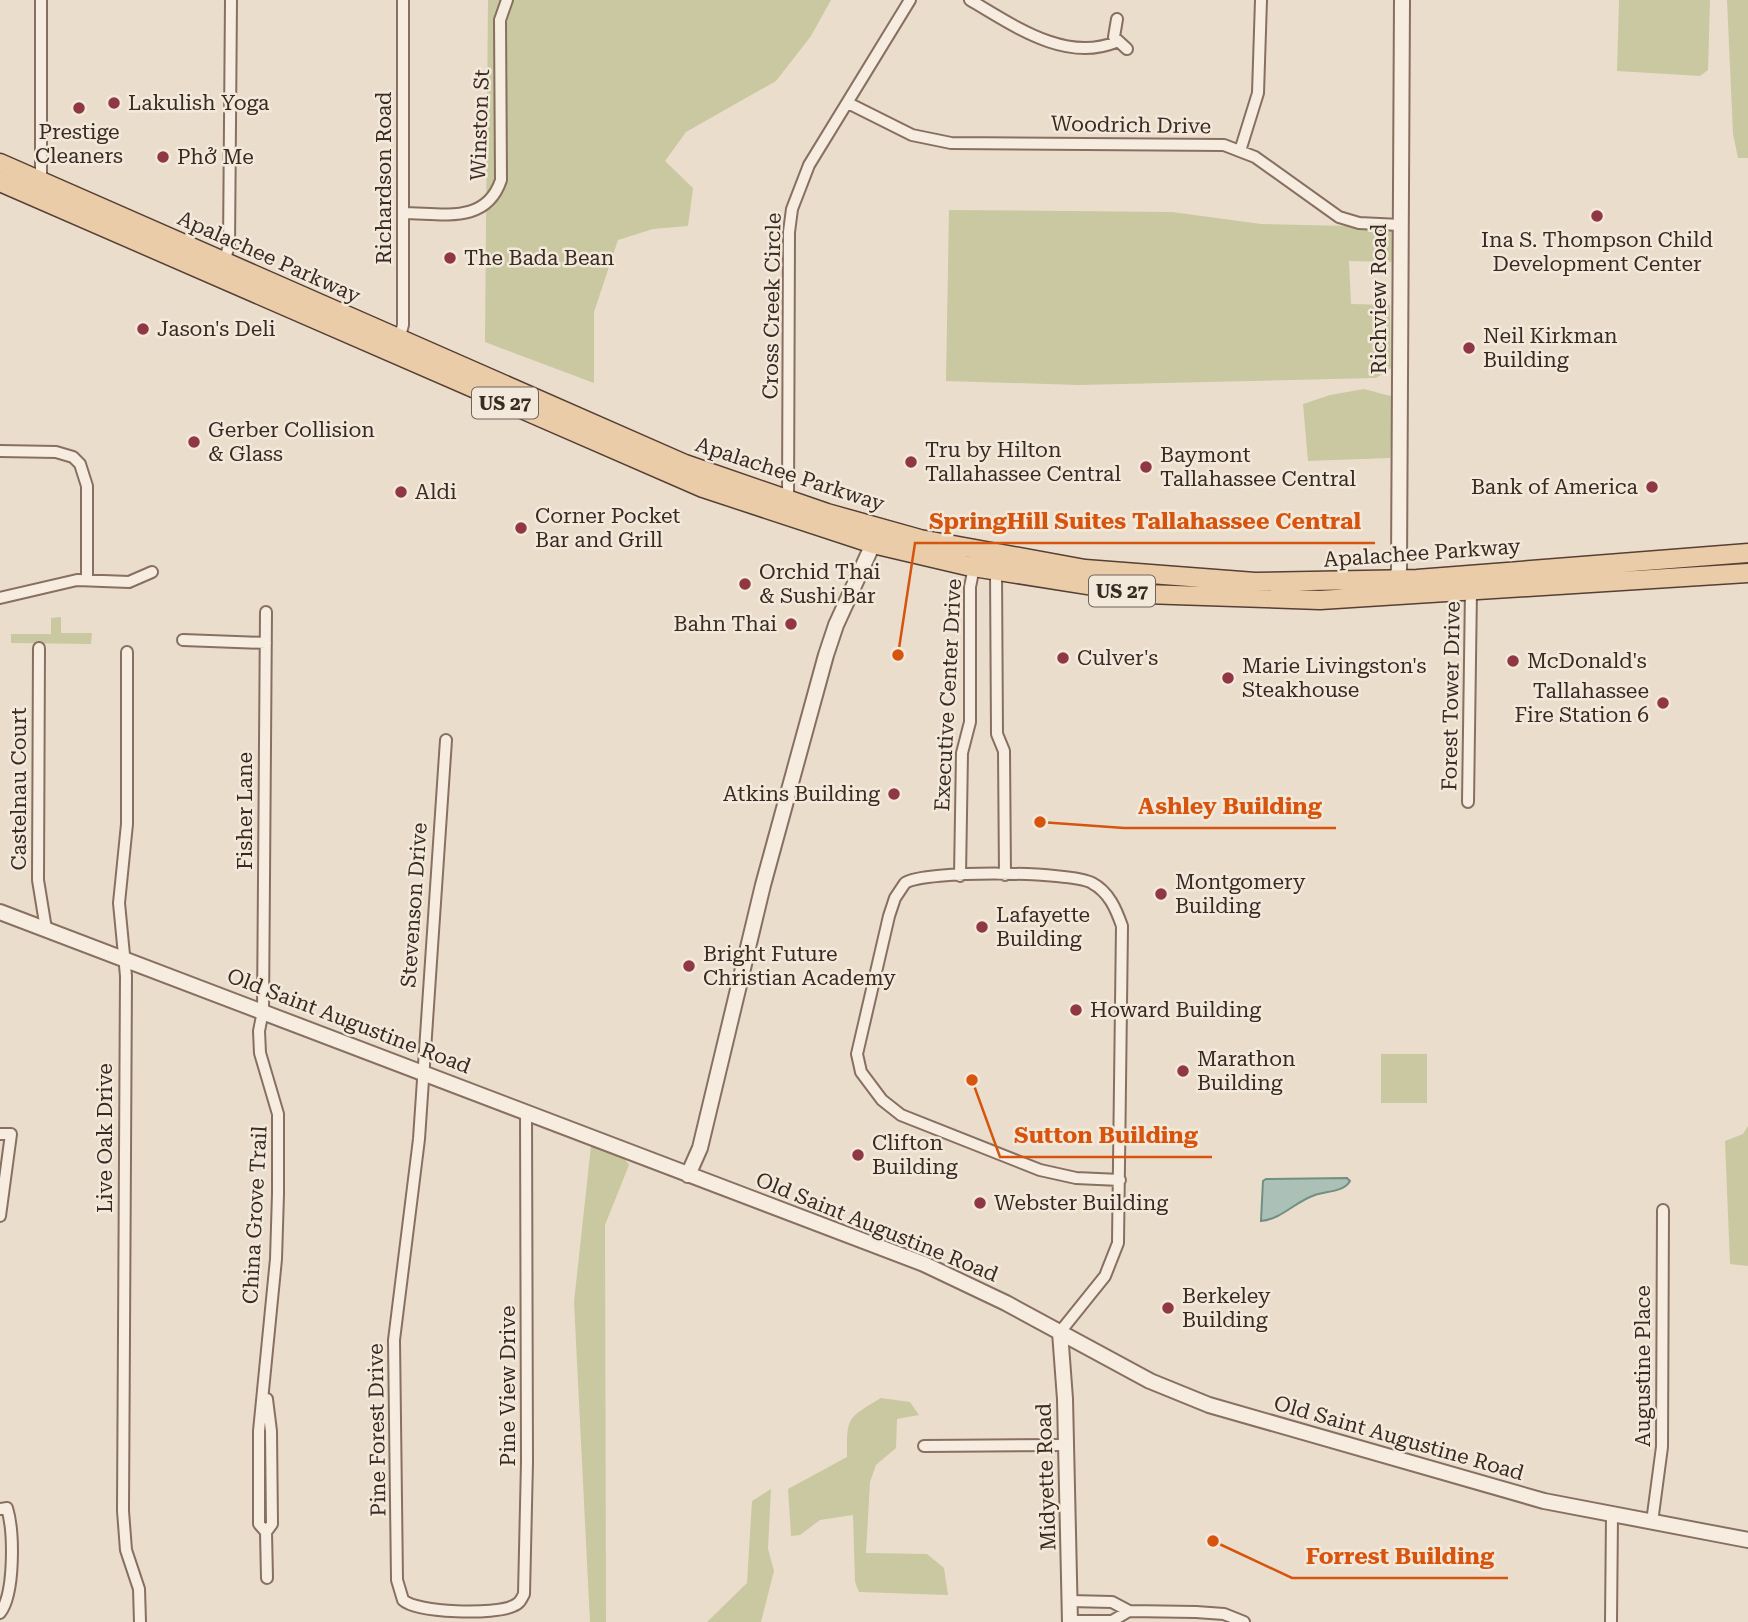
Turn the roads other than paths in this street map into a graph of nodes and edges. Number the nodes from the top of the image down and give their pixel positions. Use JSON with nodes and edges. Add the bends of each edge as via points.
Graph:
{"nodes":[{"id":1,"x":41,"y":0,"type":"edge"},
{"id":2,"x":231,"y":0,"type":"edge"},
{"id":3,"x":403,"y":0,"type":"edge"},
{"id":4,"x":507,"y":0,"type":"edge"},
{"id":5,"x":910,"y":0,"type":"edge"},
{"id":6,"x":971,"y":0,"type":"edge"},
{"id":7,"x":1261,"y":0,"type":"edge"},
{"id":8,"x":1402,"y":0,"type":"edge"},
{"id":9,"x":1118,"y":19,"type":"dead end"},
{"id":10,"x":1116,"y":42,"type":"junction"},
{"id":11,"x":1128,"y":49,"type":"dead end"},
{"id":12,"x":848,"y":103,"type":"junction"},
{"id":13,"x":1240,"y":151,"type":"junction"},
{"id":14,"x":0,"y":163,"type":"edge"},
{"id":15,"x":41,"y":181,"type":"junction"},
{"id":16,"x":0,"y":182,"type":"edge"},
{"id":17,"x":86,"y":201,"type":"junction"},
{"id":18,"x":403,"y":213,"type":"junction"},
{"id":19,"x":117,"y":215,"type":"junction"},
{"id":20,"x":91,"y":221,"type":"junction"},
{"id":21,"x":1400,"y":225,"type":"junction"},
{"id":22,"x":223,"y":261,"type":"junction"},
{"id":23,"x":200,"y":269,"type":"junction"},
{"id":24,"x":397,"y":348,"type":"junction"},
{"id":25,"x":0,"y":451,"type":"edge"},
{"id":26,"x":788,"y":509,"type":"junction"},
{"id":27,"x":873,"y":544,"type":"junction"},
{"id":28,"x":1748,"y":553,"type":"edge"},
{"id":29,"x":1662,"y":559,"type":"junction"},
{"id":30,"x":978,"y":560,"type":"junction"},
{"id":31,"x":1604,"y":563,"type":"junction"},
{"id":32,"x":996,"y":571,"type":"junction"},
{"id":33,"x":152,"y":572,"type":"dead end"},
{"id":34,"x":1748,"y":573,"type":"edge"},
{"id":35,"x":88,"y":579,"type":"junction"},
{"id":36,"x":1625,"y":579,"type":"junction"},
{"id":37,"x":1205,"y":580,"type":"junction"},
{"id":38,"x":1396,"y":580,"type":"junction"},
{"id":39,"x":1471,"y":590,"type":"junction"},
{"id":40,"x":1171,"y":596,"type":"junction"},
{"id":41,"x":0,"y":598,"type":"edge"},
{"id":42,"x":1393,"y":598,"type":"junction"},
{"id":43,"x":266,"y":612,"type":"dead end"},
{"id":44,"x":183,"y":640,"type":"dead end"},
{"id":45,"x":266,"y":643,"type":"junction"},
{"id":46,"x":39,"y":648,"type":"dead end"},
{"id":47,"x":127,"y":652,"type":"dead end"},
{"id":48,"x":446,"y":740,"type":"dead end"},
{"id":49,"x":1468,"y":803,"type":"dead end"},
{"id":50,"x":1005,"y":875,"type":"junction"},
{"id":51,"x":960,"y":876,"type":"junction"},
{"id":52,"x":0,"y":912,"type":"edge"},
{"id":53,"x":46,"y":929,"type":"junction"},
{"id":54,"x":124,"y":958,"type":"junction"},
{"id":55,"x":263,"y":1011,"type":"junction"},
{"id":56,"x":423,"y":1072,"type":"junction"},
{"id":57,"x":526,"y":1112,"type":"junction"},
{"id":58,"x":0,"y":1134,"type":"edge"},
{"id":59,"x":688,"y":1175,"type":"junction"},
{"id":60,"x":1120,"y":1180,"type":"junction"},
{"id":61,"x":1662,"y":1210,"type":"dead end"},
{"id":62,"x":0,"y":1216,"type":"edge"},
{"id":63,"x":1060,"y":1332,"type":"junction"},
{"id":64,"x":1066,"y":1445,"type":"junction"},
{"id":65,"x":924,"y":1446,"type":"dead end"},
{"id":66,"x":0,"y":1509,"type":"edge"},
{"id":67,"x":1612,"y":1514,"type":"junction"},
{"id":68,"x":1652,"y":1522,"type":"junction"},
{"id":69,"x":1748,"y":1540,"type":"edge"},
{"id":70,"x":267,"y":1578,"type":"dead end"},
{"id":71,"x":1070,"y":1601,"type":"junction"},
{"id":72,"x":464,"y":1610,"type":"joint"},
{"id":73,"x":1129,"y":1611,"type":"junction"},
{"id":74,"x":0,"y":1613,"type":"edge"},
{"id":75,"x":140,"y":1622,"type":"edge"},
{"id":76,"x":1070,"y":1622,"type":"edge"},
{"id":77,"x":1244,"y":1622,"type":"edge"},
{"id":78,"x":1611,"y":1622,"type":"edge"}],
"edges":[{"from":1,"to":15,"type":"street"},
{"from":2,"to":22,"type":"street","via":[[229,246]]},
{"from":3,"to":18,"type":"street","name":"Richardson Road"},
{"from":4,"to":18,"type":"street","name":"Winston St","via":[[500,20],[501,180],[497,193],[474,212]]},
{"from":5,"to":12,"type":"street","name":"Cross Creek Circle"},
{"from":6,"to":10,"type":"street","via":[[1042,40],[1090,48]]},
{"from":7,"to":13,"type":"street","via":[[1258,93]]},
{"from":8,"to":21,"type":"street","name":"Richview Road"},
{"from":9,"to":10,"type":"street"},
{"from":10,"to":11,"type":"street"},
{"from":12,"to":13,"type":"street","name":"Woodrich Drive","via":[[912,135],[951,143],[1200,143]]},
{"from":12,"to":26,"type":"street","name":"Cross Creek Circle","via":[[809,165],[792,209]]},
{"from":13,"to":21,"type":"street","name":"Woodrich Drive","via":[[1339,217]]},
{"from":14,"to":15,"type":"main road","name":"Apalachee Parkway","number":"US 27"},
{"from":15,"to":17,"type":"main road","name":"Apalachee Parkway","number":"US 27"},
{"from":16,"to":20,"type":"main road","name":"Apalachee Parkway","number":"US 27"},
{"from":17,"to":19,"type":"main road","name":"Apalachee Parkway","number":"US 27"},
{"from":17,"to":20,"type":"main road"},
{"from":18,"to":24,"type":"street","name":"Richardson Road","via":[[403,325]]},
{"from":19,"to":20,"type":"main road"},
{"from":19,"to":22,"type":"main road","name":"Apalachee Parkway","number":"US 27"},
{"from":20,"to":23,"type":"main road","name":"Apalachee Parkway","number":"US 27"},
{"from":21,"to":38,"type":"street","name":"Richview Road"},
{"from":22,"to":23,"type":"main road","via":[[215,268]]},
{"from":22,"to":24,"type":"main road","name":"Apalachee Parkway","number":"US 27"},
{"from":23,"to":24,"type":"main road","name":"Apalachee Parkway","number":"US 27"},
{"from":24,"to":26,"type":"main road","name":"Apalachee Parkway","number":"US 27"},
{"from":25,"to":35,"type":"street","via":[[56,452],[80,464],[87,486]]},
{"from":26,"to":27,"type":"main road","name":"Apalachee Parkway","number":"US 27"},
{"from":26,"to":30,"type":"main road","name":"Apalachee Parkway","number":"US 27","via":[[899,533]]},
{"from":27,"to":30,"type":"main road","name":"Apalachee Parkway","number":"US 27"},
{"from":27,"to":59,"type":"street","via":[[827,652],[760,898],[700,1148]]},
{"from":28,"to":29,"type":"main road","name":"Apalachee Parkway","number":"US 27"},
{"from":29,"to":31,"type":"main road","name":"Apalachee Parkway","number":"US 27"},
{"from":29,"to":36,"type":"main road"},
{"from":30,"to":32,"type":"main road","name":"Apalachee Parkway","number":"US 27"},
{"from":30,"to":37,"type":"main road","name":"Apalachee Parkway","number":"US 27"},
{"from":30,"to":51,"type":"street","name":"Executive Center Drive","via":[[970,587],[970,722],[962,753]]},
{"from":31,"to":36,"type":"main road"},
{"from":31,"to":38,"type":"main road","name":"Apalachee Parkway","number":"US 27"},
{"from":32,"to":40,"type":"main road","name":"Apalachee Parkway","number":"US 27"},
{"from":32,"to":50,"type":"street","name":"Executive Center Drive","via":[[997,734],[1004,751]]},
{"from":33,"to":35,"type":"street","via":[[129,582]]},
{"from":34,"to":36,"type":"main road","name":"Apalachee Parkway","number":"US 27"},
{"from":35,"to":41,"type":"street"},
{"from":36,"to":39,"type":"main road","name":"Apalachee Parkway","number":"US 27"},
{"from":37,"to":38,"type":"main road","name":"Apalachee Parkway","number":"US 27"},
{"from":37,"to":40,"type":"main road"},
{"from":38,"to":42,"type":"street","name":"Richview Road"},
{"from":39,"to":42,"type":"main road","name":"Apalachee Parkway","number":"US 27"},
{"from":39,"to":49,"type":"street","name":"Forest Tower Drive"},
{"from":40,"to":42,"type":"main road","name":"Apalachee Parkway","number":"US 27"},
{"from":43,"to":45,"type":"street","name":"Fisher Lane"},
{"from":44,"to":45,"type":"street"},
{"from":45,"to":55,"type":"street","name":"Fisher Lane"},
{"from":46,"to":53,"type":"street","name":"Castelnau Court","via":[[38,880]]},
{"from":47,"to":54,"type":"street","name":"Live Oak Drive","via":[[127,824],[119,903]]},
{"from":48,"to":56,"type":"street","name":"Stevenson Drive"},
{"from":50,"to":51,"type":"street"},
{"from":50,"to":60,"type":"street","via":[[1072,876],[1096,884],[1114,904],[1122,926]]},
{"from":51,"to":60,"type":"street","via":[[910,880],[895,898],[859,1040],[861,1072],[882,1100],[901,1115],[1040,1170]]},
{"from":52,"to":53,"type":"street","name":"Old Saint Augustine Road"},
{"from":53,"to":54,"type":"street","name":"Old Saint Augustine Road"},
{"from":54,"to":55,"type":"street","name":"Old Saint Augustine Road"},
{"from":54,"to":75,"type":"street","name":"Live Oak Drive","via":[[123,1511],[126,1550],[139,1589]]},
{"from":55,"to":56,"type":"street","name":"Old Saint Augustine Road"},
{"from":55,"to":70,"type":"street","name":"China Grove Trail","via":[[260,1053],[278,1114],[276,1259],[259,1431],[259,1524],[266,1532]]},
{"from":56,"to":57,"type":"street","name":"Old Saint Augustine Road"},
{"from":56,"to":72,"type":"street","name":"Pine Forest Drive","via":[[393,1363],[398,1444],[397,1580],[403,1600],[416,1608]]},
{"from":57,"to":59,"type":"street","name":"Old Saint Augustine Road"},
{"from":57,"to":72,"type":"street","name":"Pine View Drive","via":[[526,1586],[520,1602],[511,1608]]},
{"from":58,"to":62,"type":"street","via":[[11,1133]]},
{"from":59,"to":63,"type":"street","name":"Old Saint Augustine Road","via":[[924,1264]]},
{"from":60,"to":63,"type":"street","via":[[1119,1234],[1110,1266]]},
{"from":61,"to":68,"type":"street","name":"Augustine Place","via":[[1662,1447]]},
{"from":63,"to":64,"type":"street","name":"Midyette Road"},
{"from":63,"to":67,"type":"street","name":"Old Saint Augustine Road","via":[[1150,1381],[1209,1405],[1478,1484]]},
{"from":64,"to":65,"type":"street"},
{"from":64,"to":71,"type":"street","name":"Midyette Road"},
{"from":66,"to":74,"type":"street","via":[[7,1508],[11,1532],[9,1594]]},
{"from":67,"to":68,"type":"street","name":"Old Saint Augustine Road"},
{"from":67,"to":78,"type":"street"},
{"from":68,"to":69,"type":"street","name":"Old Saint Augustine Road"},
{"from":71,"to":73,"type":"street","via":[[1112,1602]]},
{"from":71,"to":76,"type":"street","name":"Midyette Road"},
{"from":73,"to":76,"type":"street","via":[[1112,1621]]},
{"from":73,"to":77,"type":"street","via":[[1196,1612]]}]}
